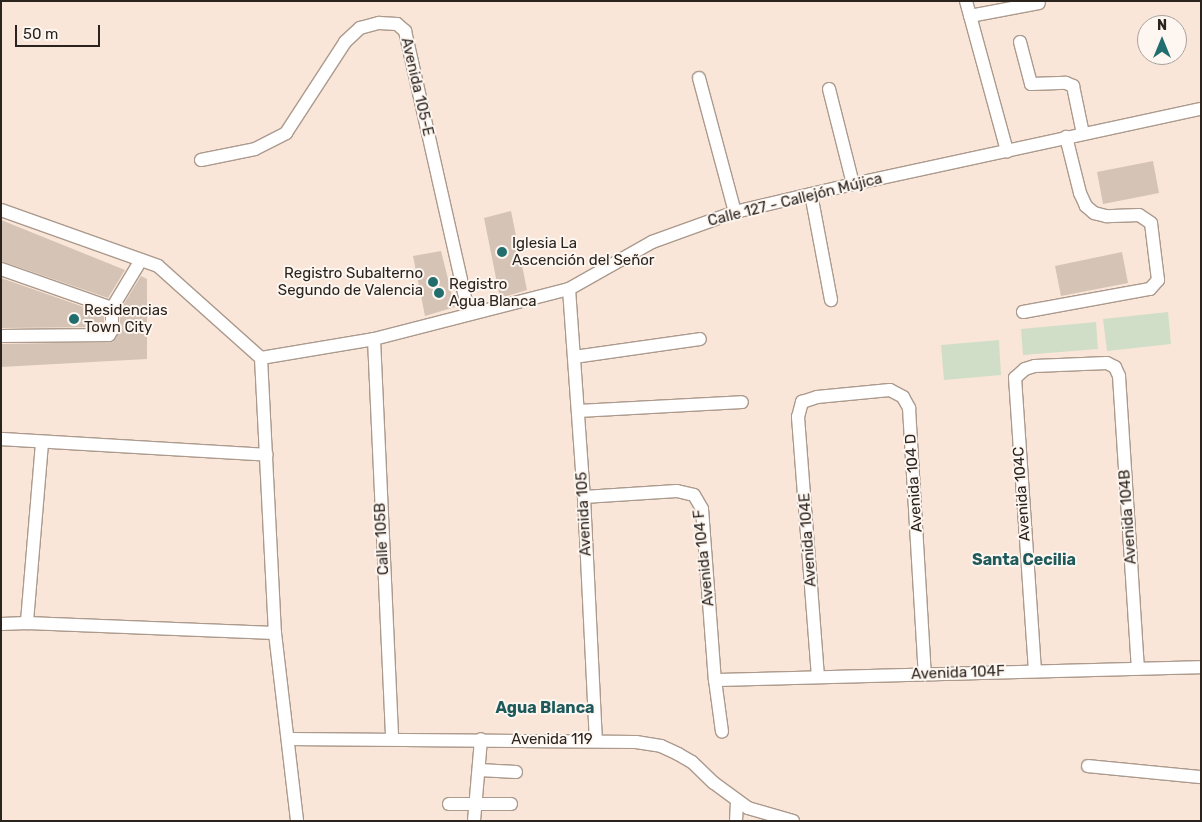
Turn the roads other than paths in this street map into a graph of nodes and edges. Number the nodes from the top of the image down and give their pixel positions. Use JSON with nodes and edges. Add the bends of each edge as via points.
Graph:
{"nodes":[{"id":1,"x":966,"y":1,"type":"edge"},
{"id":2,"x":1039,"y":3,"type":"dead end"},
{"id":3,"x":970,"y":16,"type":"junction"},
{"id":4,"x":1020,"y":42,"type":"dead end"},
{"id":5,"x":699,"y":78,"type":"dead end"},
{"id":6,"x":829,"y":89,"type":"dead end"},
{"id":7,"x":1201,"y":108,"type":"edge"},
{"id":8,"x":1083,"y":134,"type":"junction"},
{"id":9,"x":1066,"y":138,"type":"junction"},
{"id":10,"x":1007,"y":151,"type":"junction"},
{"id":11,"x":201,"y":160,"type":"dead end"},
{"id":12,"x":853,"y":184,"type":"junction"},
{"id":13,"x":811,"y":194,"type":"junction"},
{"id":14,"x":1,"y":210,"type":"edge"},
{"id":15,"x":735,"y":212,"type":"junction"},
{"id":16,"x":141,"y":260,"type":"junction"},
{"id":17,"x":1,"y":269,"type":"edge"},
{"id":18,"x":569,"y":289,"type":"junction"},
{"id":19,"x":831,"y":300,"type":"dead end"},
{"id":20,"x":112,"y":308,"type":"junction"},
{"id":21,"x":1023,"y":312,"type":"dead end"},
{"id":22,"x":469,"y":314,"type":"junction"},
{"id":23,"x":1,"y":336,"type":"edge"},
{"id":24,"x":374,"y":339,"type":"junction"},
{"id":25,"x":700,"y":339,"type":"dead end"},
{"id":26,"x":574,"y":357,"type":"junction"},
{"id":27,"x":261,"y":358,"type":"junction"},
{"id":28,"x":1015,"y":378,"type":"joint"},
{"id":29,"x":742,"y":402,"type":"dead end"},
{"id":30,"x":802,"y":402,"type":"joint"},
{"id":31,"x":578,"y":411,"type":"junction"},
{"id":32,"x":1,"y":439,"type":"edge"},
{"id":33,"x":42,"y":443,"type":"junction"},
{"id":34,"x":267,"y":455,"type":"junction"},
{"id":35,"x":584,"y":497,"type":"junction"},
{"id":36,"x":27,"y":623,"type":"junction"},
{"id":37,"x":1,"y":624,"type":"edge"},
{"id":38,"x":275,"y":633,"type":"junction"},
{"id":39,"x":1201,"y":667,"type":"edge"},
{"id":40,"x":1138,"y":668,"type":"junction"},
{"id":41,"x":1035,"y":671,"type":"junction"},
{"id":42,"x":925,"y":674,"type":"junction"},
{"id":43,"x":818,"y":677,"type":"junction"},
{"id":44,"x":716,"y":680,"type":"junction"},
{"id":45,"x":722,"y":732,"type":"dead end"},
{"id":46,"x":288,"y":739,"type":"junction"},
{"id":47,"x":392,"y":739,"type":"junction"},
{"id":48,"x":481,"y":739,"type":"junction"},
{"id":49,"x":596,"y":740,"type":"junction"},
{"id":50,"x":1088,"y":766,"type":"dead end"},
{"id":51,"x":479,"y":770,"type":"junction"},
{"id":52,"x":516,"y":772,"type":"dead end"},
{"id":53,"x":1201,"y":777,"type":"edge"},
{"id":54,"x":737,"y":801,"type":"junction"},
{"id":55,"x":476,"y":803,"type":"junction"},
{"id":56,"x":450,"y":804,"type":"dead end"},
{"id":57,"x":511,"y":804,"type":"dead end"},
{"id":58,"x":297,"y":821,"type":"edge"},
{"id":59,"x":474,"y":821,"type":"edge"},
{"id":60,"x":736,"y":821,"type":"edge"},
{"id":61,"x":793,"y":821,"type":"edge"}],
"edges":[{"from":1,"to":3,"type":"street"},
{"from":2,"to":3,"type":"street"},
{"from":3,"to":10,"type":"street"},
{"from":4,"to":8,"type":"street","via":[[1031,84],[1066,82],[1072,86]]},
{"from":5,"to":15,"type":"street"},
{"from":6,"to":12,"type":"street"},
{"from":7,"to":8,"type":"street","name":"Calle 127 - Callejón Mújica"},
{"from":8,"to":9,"type":"street","name":"Calle 127 - Callejón Mújica"},
{"from":9,"to":10,"type":"street","name":"Calle 127 - Callejón Mújica"},
{"from":9,"to":21,"type":"street","via":[[1086,206],[1094,213],[1106,216],[1138,215],[1151,224],[1158,280],[1150,289]]},
{"from":10,"to":12,"type":"street","name":"Calle 127 - Callejón Mújica"},
{"from":11,"to":22,"type":"street","name":"Avenida 105-E","via":[[255,149],[286,133],[345,42],[360,28],[379,23],[397,24],[405,31]]},
{"from":12,"to":13,"type":"street","name":"Calle 127 - Callejón Mújica"},
{"from":13,"to":15,"type":"street","name":"Calle 127 - Callejón Mújica"},
{"from":13,"to":19,"type":"street"},
{"from":14,"to":16,"type":"street"},
{"from":15,"to":18,"type":"street","name":"Calle 127 - Callejón Mújica","via":[[652,242]]},
{"from":16,"to":20,"type":"street"},
{"from":16,"to":27,"type":"street","via":[[158,266]]},
{"from":17,"to":20,"type":"street"},
{"from":18,"to":22,"type":"street","name":"Calle 127 - Callejón Mújica"},
{"from":18,"to":26,"type":"street","name":"Avenida 105"},
{"from":20,"to":23,"type":"street","via":[[109,335]]},
{"from":22,"to":24,"type":"street","name":"Calle 127 - Callejón Mújica"},
{"from":24,"to":27,"type":"street","name":"Calle 127 - Callejón Mújica"},
{"from":24,"to":47,"type":"street","name":"Calle 105B"},
{"from":25,"to":26,"type":"street"},
{"from":26,"to":31,"type":"street","name":"Avenida 105"},
{"from":27,"to":34,"type":"street"},
{"from":28,"to":40,"type":"street","name":"Avenida 104B","via":[[1035,366],[1107,363],[1116,367]]},
{"from":28,"to":41,"type":"street","name":"Avenida 104C"},
{"from":29,"to":31,"type":"street"},
{"from":30,"to":42,"type":"street","name":"Avenida 104 D","via":[[817,397],[890,390],[903,397],[909,408]]},
{"from":30,"to":43,"type":"street","name":"Avenida 104E","via":[[798,417]]},
{"from":31,"to":35,"type":"street","name":"Avenida 105"},
{"from":32,"to":33,"type":"street"},
{"from":33,"to":34,"type":"street"},
{"from":33,"to":36,"type":"street"},
{"from":34,"to":38,"type":"street"},
{"from":35,"to":44,"type":"street","name":"Avenida 104 F","via":[[677,491],[694,495],[702,509]]},
{"from":35,"to":49,"type":"street","name":"Avenida 105"},
{"from":36,"to":37,"type":"street"},
{"from":36,"to":38,"type":"street"},
{"from":38,"to":46,"type":"street"},
{"from":39,"to":40,"type":"street","name":"Avenida 104F"},
{"from":40,"to":41,"type":"street","name":"Avenida 104F"},
{"from":41,"to":42,"type":"street","name":"Avenida 104F"},
{"from":42,"to":43,"type":"street","name":"Avenida 104F"},
{"from":43,"to":44,"type":"street","name":"Avenida 104F"},
{"from":44,"to":45,"type":"street","name":"Avenida 104 F"},
{"from":46,"to":47,"type":"street","name":"Avenida 119"},
{"from":46,"to":58,"type":"street"},
{"from":47,"to":48,"type":"street","name":"Avenida 119"},
{"from":48,"to":49,"type":"street","name":"Avenida 119"},
{"from":48,"to":51,"type":"street"},
{"from":49,"to":54,"type":"street","name":"Avenida 119","via":[[661,746],[692,762]]},
{"from":50,"to":53,"type":"street"},
{"from":51,"to":52,"type":"street"},
{"from":51,"to":55,"type":"street"},
{"from":54,"to":60,"type":"street"},
{"from":54,"to":61,"type":"street","name":"Avenida 119","via":[[748,808]]},
{"from":55,"to":56,"type":"street"},
{"from":55,"to":57,"type":"street"},
{"from":55,"to":59,"type":"street"}]}
